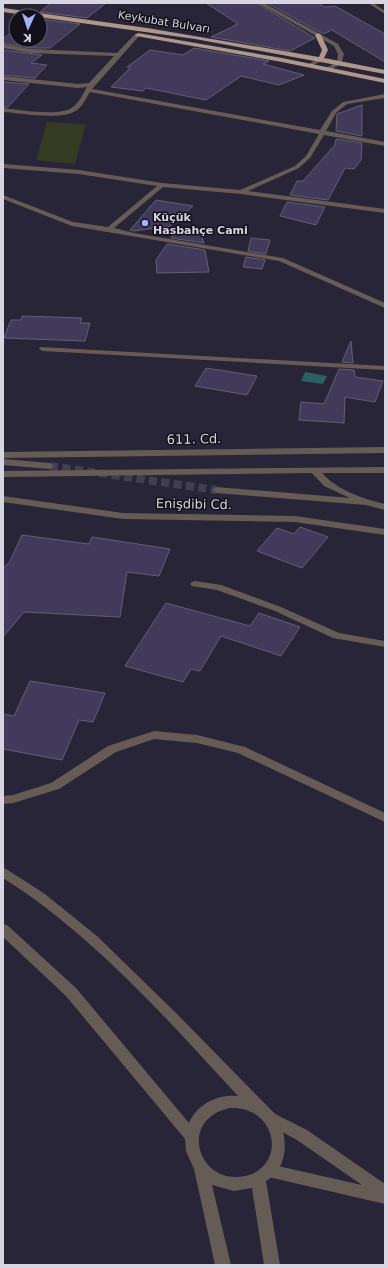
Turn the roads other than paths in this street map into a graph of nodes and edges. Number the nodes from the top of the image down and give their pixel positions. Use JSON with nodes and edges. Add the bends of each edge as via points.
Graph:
{"nodes":[{"id":1,"x":260,"y":3,"type":"edge"},
{"id":2,"x":370,"y":3,"type":"edge"},
{"id":3,"x":3,"y":10,"type":"edge"},
{"id":4,"x":385,"y":13,"type":"edge"},
{"id":5,"x":122,"y":33,"type":"dead end"},
{"id":6,"x":137,"y":35,"type":"junction"},
{"id":7,"x":318,"y":35,"type":"junction"},
{"id":8,"x":3,"y":46,"type":"edge"},
{"id":9,"x":118,"y":55,"type":"junction"},
{"id":10,"x":321,"y":59,"type":"junction"},
{"id":11,"x":339,"y":63,"type":"junction"},
{"id":12,"x":310,"y":65,"type":"junction"},
{"id":13,"x":328,"y":69,"type":"junction"},
{"id":14,"x":385,"y":72,"type":"edge"},
{"id":15,"x":3,"y":78,"type":"edge"},
{"id":16,"x":385,"y":81,"type":"edge"},
{"id":17,"x":90,"y":87,"type":"junction"},
{"id":18,"x":385,"y":96,"type":"edge"},
{"id":19,"x":3,"y":110,"type":"edge"},
{"id":20,"x":323,"y":132,"type":"junction"},
{"id":21,"x":385,"y":144,"type":"edge"},
{"id":22,"x":3,"y":166,"type":"edge"},
{"id":23,"x":162,"y":185,"type":"junction"},
{"id":24,"x":241,"y":192,"type":"junction"},
{"id":25,"x":3,"y":197,"type":"edge"},
{"id":26,"x":385,"y":211,"type":"edge"},
{"id":27,"x":110,"y":229,"type":"junction"},
{"id":28,"x":385,"y":306,"type":"edge"},
{"id":29,"x":43,"y":349,"type":"dead end"},
{"id":30,"x":385,"y":368,"type":"edge"},
{"id":31,"x":385,"y":450,"type":"edge"},
{"id":32,"x":3,"y":455,"type":"edge"},
{"id":33,"x":3,"y":462,"type":"edge"},
{"id":34,"x":50,"y":466,"type":"tunnel mouth"},
{"id":35,"x":385,"y":470,"type":"edge"},
{"id":36,"x":314,"y":471,"type":"junction"},
{"id":37,"x":3,"y":474,"type":"edge"},
{"id":38,"x":216,"y":490,"type":"tunnel mouth"},
{"id":39,"x":3,"y":499,"type":"edge"},
{"id":40,"x":366,"y":502,"type":"junction"},
{"id":41,"x":385,"y":507,"type":"edge"},
{"id":42,"x":385,"y":532,"type":"edge"},
{"id":43,"x":195,"y":584,"type":"dead end"},
{"id":44,"x":385,"y":644,"type":"edge"},
{"id":45,"x":3,"y":800,"type":"edge"},
{"id":46,"x":385,"y":818,"type":"edge"},
{"id":47,"x":3,"y":872,"type":"edge"},
{"id":48,"x":3,"y":929,"type":"edge"},
{"id":49,"x":259,"y":1108,"type":"junction"},
{"id":50,"x":271,"y":1118,"type":"junction"},
{"id":51,"x":190,"y":1136,"type":"junction"},
{"id":52,"x":201,"y":1168,"type":"junction"},
{"id":53,"x":264,"y":1175,"type":"junction"},
{"id":54,"x":385,"y":1192,"type":"edge"},
{"id":55,"x":385,"y":1197,"type":"edge"},
{"id":56,"x":223,"y":1265,"type":"edge"},
{"id":57,"x":272,"y":1265,"type":"edge"}],
"edges":[{"from":1,"to":7,"type":"street"},
{"from":2,"to":4,"type":"street"},
{"from":3,"to":10,"type":"highway","name":"Keykubat Bulvarı","via":[[138,27]]},
{"from":5,"to":6,"type":"highway","name":"Keykubat Bulvarı"},
{"from":6,"to":9,"type":"street"},
{"from":6,"to":12,"type":"highway","name":"Keykubat Bulvarı"},
{"from":7,"to":10,"type":"highway","via":[[325,50]]},
{"from":7,"to":11,"type":"street","via":[[336,45],[341,54]]},
{"from":8,"to":9,"type":"street"},
{"from":9,"to":17,"type":"street"},
{"from":10,"to":11,"type":"highway","name":"Keykubat Bulvarı"},
{"from":10,"to":12,"type":"street"},
{"from":11,"to":13,"type":"street"},
{"from":11,"to":14,"type":"highway"},
{"from":12,"to":13,"type":"highway","name":"Keykubat Bulvarı"},
{"from":13,"to":16,"type":"highway"},
{"from":15,"to":17,"type":"street"},
{"from":17,"to":19,"type":"street","via":[[75,109],[63,113]]},
{"from":17,"to":20,"type":"street"},
{"from":18,"to":20,"type":"street","via":[[345,102],[334,112]]},
{"from":20,"to":21,"type":"street"},
{"from":20,"to":24,"type":"street","via":[[308,157],[297,167]]},
{"from":22,"to":23,"type":"street","via":[[79,172]]},
{"from":23,"to":24,"type":"street"},
{"from":23,"to":27,"type":"street"},
{"from":24,"to":26,"type":"street"},
{"from":25,"to":27,"type":"street","via":[[72,224]]},
{"from":27,"to":28,"type":"street","via":[[281,259]]},
{"from":29,"to":30,"type":"street"},
{"from":31,"to":32,"type":"street","name":"611. Cd."},
{"from":33,"to":34,"type":"street"},
{"from":35,"to":36,"type":"street"},
{"from":36,"to":37,"type":"street"},
{"from":36,"to":40,"type":"street","via":[[326,484]]},
{"from":38,"to":40,"type":"street"},
{"from":39,"to":42,"type":"street","name":"Enişdibi Cd.","via":[[124,516],[295,519]]},
{"from":40,"to":41,"type":"street"},
{"from":43,"to":44,"type":"street","via":[[218,587],[278,609],[337,636]]},
{"from":45,"to":46,"type":"street","via":[[55,786],[112,749],[154,735],[197,740],[241,750]]},
{"from":47,"to":49,"type":"street","via":[[21,882],[68,917],[110,955]]},
{"from":48,"to":51,"type":"street","via":[[71,992]]},
{"from":49,"to":50,"type":"street"},
{"from":49,"to":51,"type":"street","via":[[230,1102],[216,1105],[204,1112],[195,1122]]},
{"from":50,"to":53,"type":"street","via":[[278,1145],[276,1159]]},
{"from":50,"to":54,"type":"street","via":[[302,1135]]},
{"from":51,"to":52,"type":"street"},
{"from":52,"to":53,"type":"street","via":[[217,1180],[230,1185],[245,1184]]},
{"from":52,"to":56,"type":"street"},
{"from":53,"to":55,"type":"street"},
{"from":53,"to":57,"type":"street"}]}
